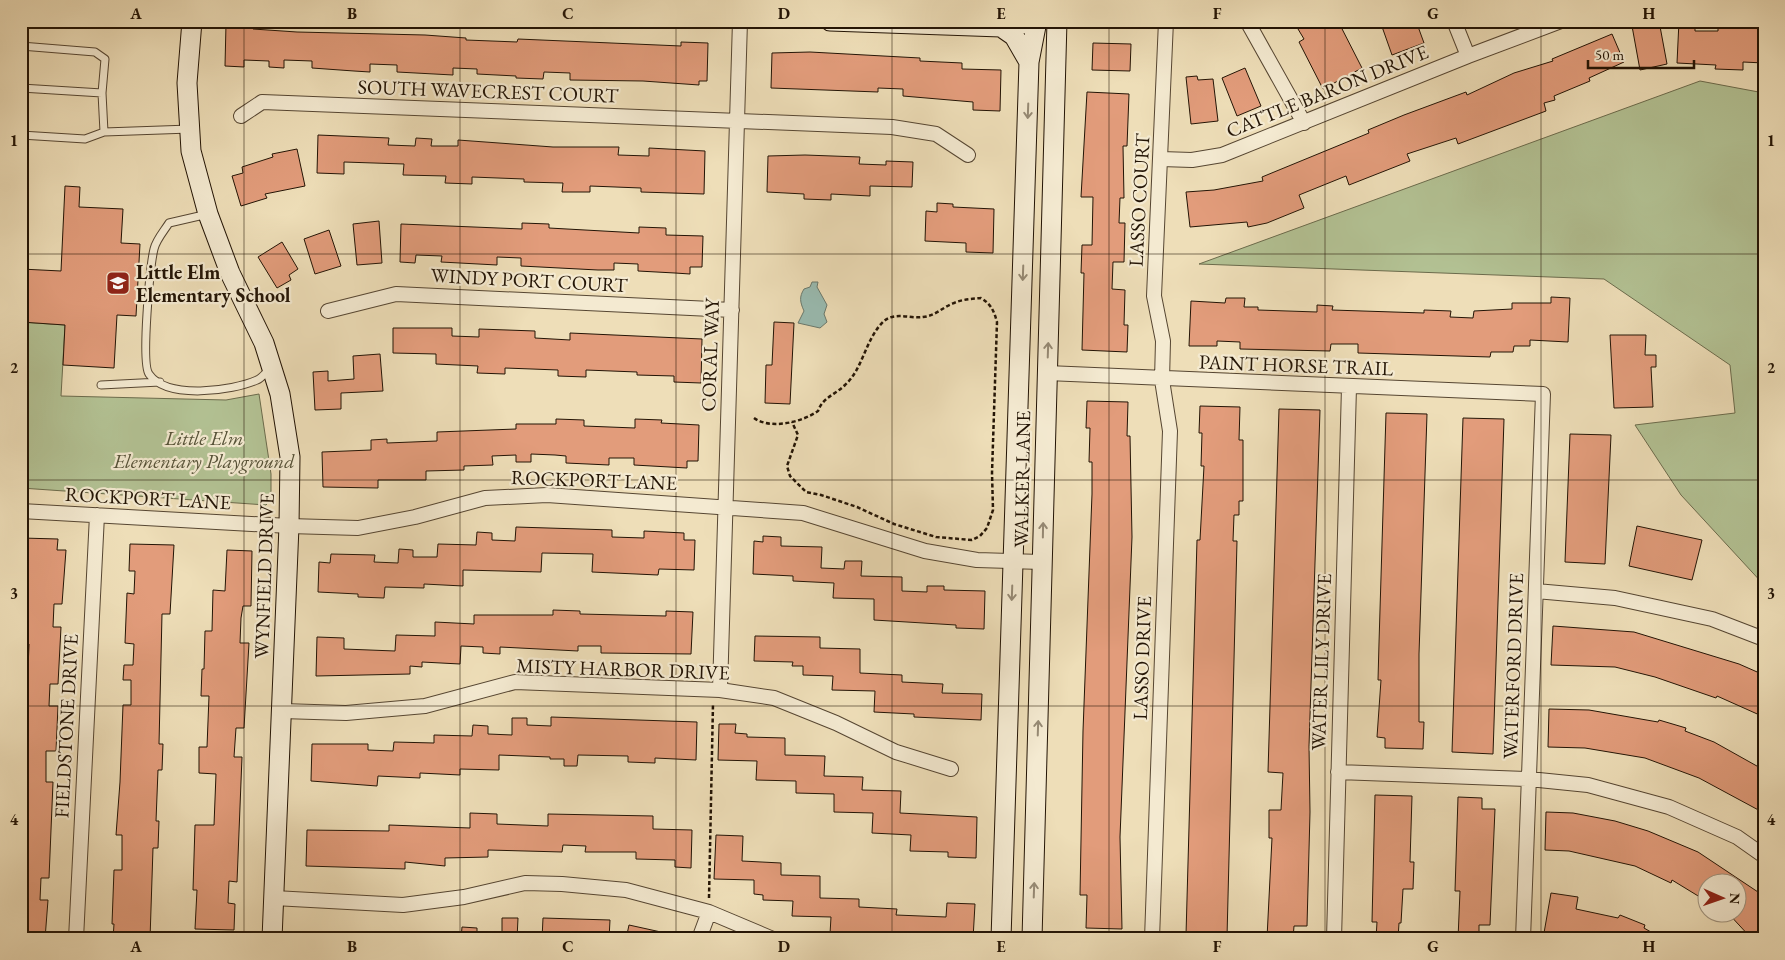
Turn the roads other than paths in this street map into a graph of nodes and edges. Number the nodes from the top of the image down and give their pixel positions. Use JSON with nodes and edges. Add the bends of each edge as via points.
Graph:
{"nodes":[{"id":1,"x":192,"y":21,"type":"edge"},
{"id":2,"x":740,"y":21,"type":"edge"},
{"id":3,"x":830,"y":21,"type":"edge"},
{"id":4,"x":1057,"y":21,"type":"edge"},
{"id":5,"x":1166,"y":21,"type":"edge"},
{"id":6,"x":1247,"y":21,"type":"edge"},
{"id":7,"x":1454,"y":21,"type":"edge"},
{"id":8,"x":1561,"y":21,"type":"edge"},
{"id":9,"x":1036,"y":22,"type":"edge"},
{"id":10,"x":1001,"y":26,"type":"junction"},
{"id":11,"x":21,"y":46,"type":"edge"},
{"id":12,"x":1468,"y":56,"type":"junction"},
{"id":13,"x":1029,"y":62,"type":"junction"},
{"id":14,"x":21,"y":88,"type":"edge"},
{"id":15,"x":102,"y":92,"type":"junction"},
{"id":16,"x":241,"y":116,"type":"dead end"},
{"id":17,"x":737,"y":122,"type":"junction"},
{"id":18,"x":1304,"y":123,"type":"junction"},
{"id":19,"x":190,"y":129,"type":"junction"},
{"id":20,"x":104,"y":132,"type":"junction"},
{"id":21,"x":21,"y":135,"type":"edge"},
{"id":22,"x":968,"y":155,"type":"dead end"},
{"id":23,"x":1161,"y":159,"type":"junction"},
{"id":24,"x":208,"y":214,"type":"junction"},
{"id":25,"x":732,"y":310,"type":"junction"},
{"id":26,"x":328,"y":312,"type":"dead end"},
{"id":27,"x":272,"y":367,"type":"junction"},
{"id":28,"x":1047,"y":373,"type":"junction"},
{"id":29,"x":1162,"y":380,"type":"junction"},
{"id":30,"x":160,"y":382,"type":"junction"},
{"id":31,"x":101,"y":385,"type":"dead end"},
{"id":32,"x":1349,"y":387,"type":"junction"},
{"id":33,"x":1544,"y":394,"type":"joint"},
{"id":34,"x":725,"y":506,"type":"junction"},
{"id":35,"x":21,"y":511,"type":"edge"},
{"id":36,"x":97,"y":515,"type":"junction"},
{"id":37,"x":289,"y":526,"type":"junction"},
{"id":38,"x":1029,"y":562,"type":"junction"},
{"id":39,"x":1536,"y":591,"type":"junction"},
{"id":40,"x":1764,"y":639,"type":"edge"},
{"id":41,"x":717,"y":690,"type":"junction"},
{"id":42,"x":282,"y":711,"type":"junction"},
{"id":43,"x":951,"y":769,"type":"dead end"},
{"id":44,"x":1338,"y":772,"type":"junction"},
{"id":45,"x":1529,"y":779,"type":"junction"},
{"id":46,"x":1005,"y":810,"type":"junction"},
{"id":47,"x":1764,"y":856,"type":"edge"},
{"id":48,"x":274,"y":898,"type":"junction"},
{"id":49,"x":709,"y":912,"type":"junction"},
{"id":50,"x":76,"y":939,"type":"edge"},
{"id":51,"x":272,"y":939,"type":"edge"},
{"id":52,"x":699,"y":939,"type":"edge"},
{"id":53,"x":773,"y":939,"type":"edge"},
{"id":54,"x":1001,"y":939,"type":"edge"},
{"id":55,"x":1010,"y":939,"type":"edge"},
{"id":56,"x":1032,"y":939,"type":"edge"},
{"id":57,"x":1152,"y":939,"type":"edge"},
{"id":58,"x":1334,"y":939,"type":"edge"},
{"id":59,"x":1523,"y":939,"type":"edge"}],
"edges":[{"from":1,"to":19,"type":"street","name":"WYNFIELD DRIVE","via":[[187,83]]},
{"from":2,"to":17,"type":"street","name":"CORAL WAY"},
{"from":3,"to":10,"type":"street"},
{"from":28,"to":4,"type":"street","name":"WALKER LANE","one_way":true},
{"from":5,"to":23,"type":"street","name":"LASSO COURT"},
{"from":6,"to":18,"type":"street"},
{"from":7,"to":12,"type":"street"},
{"from":8,"to":12,"type":"street","name":"CATTLE BARON DRIVE"},
{"from":9,"to":10,"type":"street"},
{"from":9,"to":13,"type":"street","name":"WALKER LANE"},
{"from":10,"to":13,"type":"street","via":[[1014,36]]},
{"from":11,"to":15,"type":"lane","via":[[95,52],[105,58]]},
{"from":12,"to":18,"type":"street","name":"CATTLE BARON DRIVE"},
{"from":13,"to":38,"type":"street","name":"WALKER LANE","one_way":true},
{"from":14,"to":15,"type":"lane"},
{"from":15,"to":20,"type":"lane"},
{"from":16,"to":17,"type":"street","name":"SOUTH WAVECREST COURT","via":[[262,102]]},
{"from":17,"to":22,"type":"street","name":"SOUTH WAVECREST COURT","via":[[892,127],[936,134]]},
{"from":17,"to":25,"type":"street","name":"CORAL WAY"},
{"from":18,"to":23,"type":"street","name":"CATTLE BARON DRIVE","via":[[1222,156],[1192,160]]},
{"from":19,"to":20,"type":"lane"},
{"from":19,"to":24,"type":"street","name":"WYNFIELD DRIVE","via":[[191,151]]},
{"from":20,"to":21,"type":"lane","via":[[85,139]]},
{"from":23,"to":29,"type":"street","name":"LASSO COURT","via":[[1154,296],[1163,341]]},
{"from":24,"to":27,"type":"street","name":"WYNFIELD DRIVE"},
{"from":24,"to":30,"type":"lane","via":[[169,223],[154,248],[146,366],[149,374]]},
{"from":25,"to":26,"type":"street","name":"WINDY PORT COURT","via":[[396,294]]},
{"from":25,"to":34,"type":"street","name":"CORAL WAY"},
{"from":27,"to":30,"type":"lane","via":[[259,379],[235,388],[183,392]]},
{"from":27,"to":37,"type":"street","name":"WYNFIELD DRIVE","via":[[280,394],[290,457]]},
{"from":28,"to":29,"type":"street","name":"PAINT HORSE TRAIL"},
{"from":38,"to":28,"type":"street","name":"WALKER LANE","one_way":true},
{"from":29,"to":32,"type":"street","name":"PAINT HORSE TRAIL"},
{"from":29,"to":57,"type":"street","name":"LASSO DRIVE","via":[[1170,431]]},
{"from":30,"to":31,"type":"lane"},
{"from":32,"to":33,"type":"street","name":"PAINT HORSE TRAIL"},
{"from":32,"to":44,"type":"street","name":"WATER LILY DRIVE"},
{"from":33,"to":39,"type":"street","name":"WATERFORD DRIVE"},
{"from":34,"to":37,"type":"street","name":"ROCKPORT LANE","via":[[547,495],[485,498],[358,528]]},
{"from":34,"to":38,"type":"street","name":"ROCKPORT LANE","via":[[803,513],[925,552]]},
{"from":34,"to":41,"type":"street","name":"CORAL WAY"},
{"from":35,"to":36,"type":"street","name":"ROCKPORT LANE"},
{"from":36,"to":37,"type":"street","name":"ROCKPORT LANE"},
{"from":36,"to":50,"type":"street","name":"FIELDSTONE DRIVE"},
{"from":37,"to":42,"type":"street","name":"WYNFIELD DRIVE"},
{"from":38,"to":46,"type":"street","name":"WALKER LANE","one_way":true},
{"from":56,"to":38,"type":"street","name":"WALKER LANE","one_way":true,"via":[[1039,676]]},
{"from":39,"to":40,"type":"street","via":[[1615,598],[1712,620]]},
{"from":39,"to":45,"type":"street","name":"WATERFORD DRIVE"},
{"from":41,"to":42,"type":"street","name":"MISTY HARBOR DRIVE","via":[[515,682],[425,706],[346,713]]},
{"from":41,"to":43,"type":"street","name":"MISTY HARBOR DRIVE","via":[[774,698],[896,752]]},
{"from":42,"to":48,"type":"street","name":"WYNFIELD DRIVE"},
{"from":44,"to":45,"type":"street"},
{"from":44,"to":58,"type":"street","name":"WATER LILY DRIVE"},
{"from":45,"to":47,"type":"street","via":[[1588,785],[1669,807],[1737,837]]},
{"from":45,"to":59,"type":"street","name":"WATERFORD DRIVE"},
{"from":46,"to":54,"type":"street","name":"WALKER LANE"},
{"from":46,"to":55,"type":"street","via":[[1013,854]]},
{"from":48,"to":49,"type":"street","via":[[403,905],[464,897],[525,883],[562,884],[626,890]]},
{"from":48,"to":51,"type":"street","name":"WYNFIELD DRIVE"},
{"from":49,"to":52,"type":"street"},
{"from":49,"to":53,"type":"street"}]}
